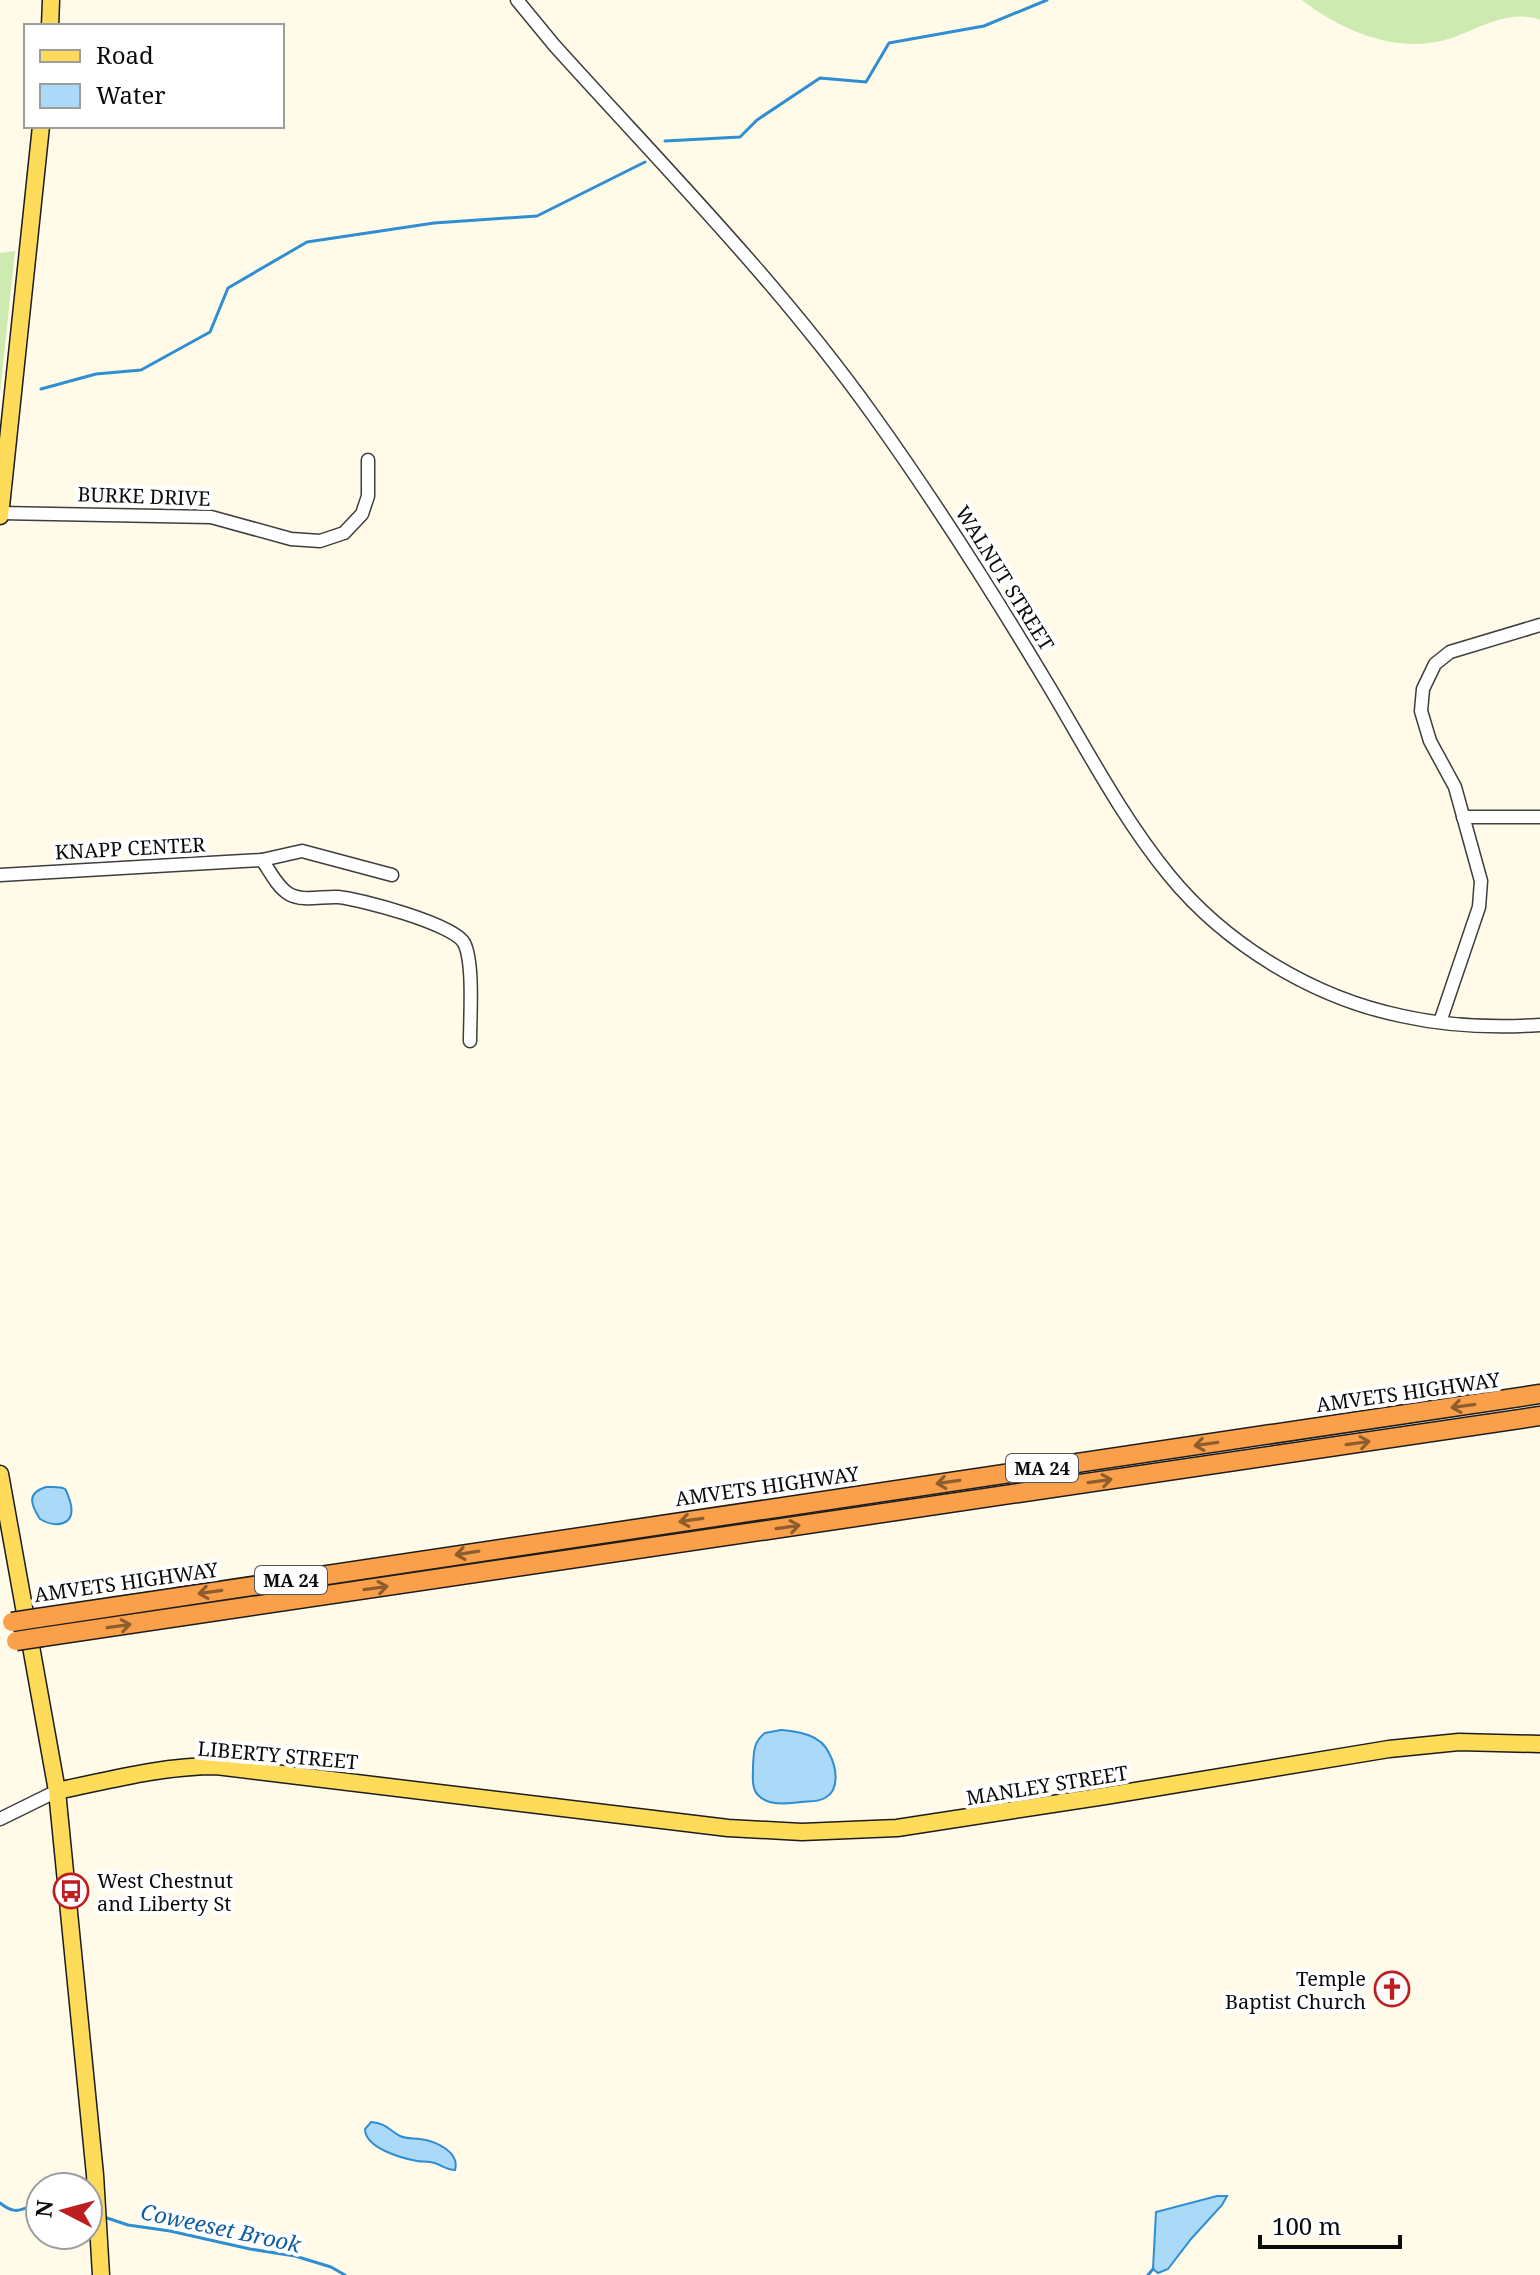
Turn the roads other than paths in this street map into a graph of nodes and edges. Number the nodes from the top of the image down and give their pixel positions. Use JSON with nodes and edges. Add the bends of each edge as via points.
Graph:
{"nodes":[{"id":1,"x":51,"y":0,"type":"edge"},
{"id":2,"x":517,"y":0,"type":"edge"},
{"id":3,"x":50,"y":24,"type":"edge"},
{"id":4,"x":41,"y":128,"type":"edge"},
{"id":5,"x":368,"y":460,"type":"dead end"},
{"id":6,"x":0,"y":515,"type":"edge"},
{"id":7,"x":1540,"y":625,"type":"edge"},
{"id":8,"x":1463,"y":817,"type":"junction"},
{"id":9,"x":1540,"y":817,"type":"edge"},
{"id":10,"x":262,"y":860,"type":"junction"},
{"id":11,"x":0,"y":875,"type":"edge"},
{"id":12,"x":392,"y":875,"type":"dead end"},
{"id":13,"x":1440,"y":1022,"type":"junction"},
{"id":14,"x":1540,"y":1025,"type":"edge"},
{"id":15,"x":470,"y":1041,"type":"dead end"},
{"id":16,"x":1540,"y":1394,"type":"edge"},
{"id":17,"x":1540,"y":1416,"type":"edge"},
{"id":18,"x":0,"y":1474,"type":"edge"},
{"id":19,"x":7,"y":1552,"type":"edge"},
{"id":20,"x":6,"y":1623,"type":"edge"},
{"id":21,"x":8,"y":1642,"type":"edge"},
{"id":22,"x":1540,"y":1744,"type":"edge"},
{"id":23,"x":57,"y":1791,"type":"junction"},
{"id":24,"x":559,"y":1807,"type":"joint"},
{"id":25,"x":0,"y":1819,"type":"edge"},
{"id":26,"x":101,"y":2275,"type":"edge"}],
"edges":[{"from":1,"to":3,"type":"main road"},
{"from":2,"to":13,"type":"street","name":"WALNUT STREET","via":[[790,307],[848,381],[974,563],[1128,818],[1187,895],[1240,942],[1300,979],[1372,1008]]},
{"from":4,"to":6,"type":"main road"},
{"from":5,"to":6,"type":"street","name":"BURKE DRIVE","via":[[362,514],[344,533],[320,541],[291,539],[211,517]]},
{"from":7,"to":8,"type":"street","via":[[1450,652],[1435,664],[1423,689],[1421,711],[1430,741],[1455,787]]},
{"from":8,"to":9,"type":"street"},
{"from":8,"to":13,"type":"street","via":[[1481,881],[1479,907]]},
{"from":10,"to":11,"type":"street","name":"KNAPP CENTER"},
{"from":10,"to":12,"type":"street","name":"KNAPP CENTER","via":[[302,851]]},
{"from":10,"to":15,"type":"street","via":[[293,896],[357,900],[456,934],[465,944],[468,961]]},
{"from":13,"to":14,"type":"street","name":"WALNUT STREET"},
{"from":16,"to":20,"type":"highway","name":"AMVETS HIGHWAY","number":"MA 24","one_way":true,"bridge":true},
{"from":21,"to":17,"type":"highway","name":"AMVETS HIGHWAY","number":"MA 24","one_way":true,"bridge":true},
{"from":18,"to":19,"type":"main road"},
{"from":19,"to":23,"type":"main road"},
{"from":22,"to":24,"type":"main road","name":"MANLEY STREET","via":[[1469,1742],[1389,1749],[864,1830],[748,1830]]},
{"from":23,"to":24,"type":"main road","name":"LIBERTY STREET","via":[[148,1772],[216,1766]]},
{"from":23,"to":25,"type":"street","name":"LIBERTY STREET"},
{"from":23,"to":26,"type":"main road"}]}
